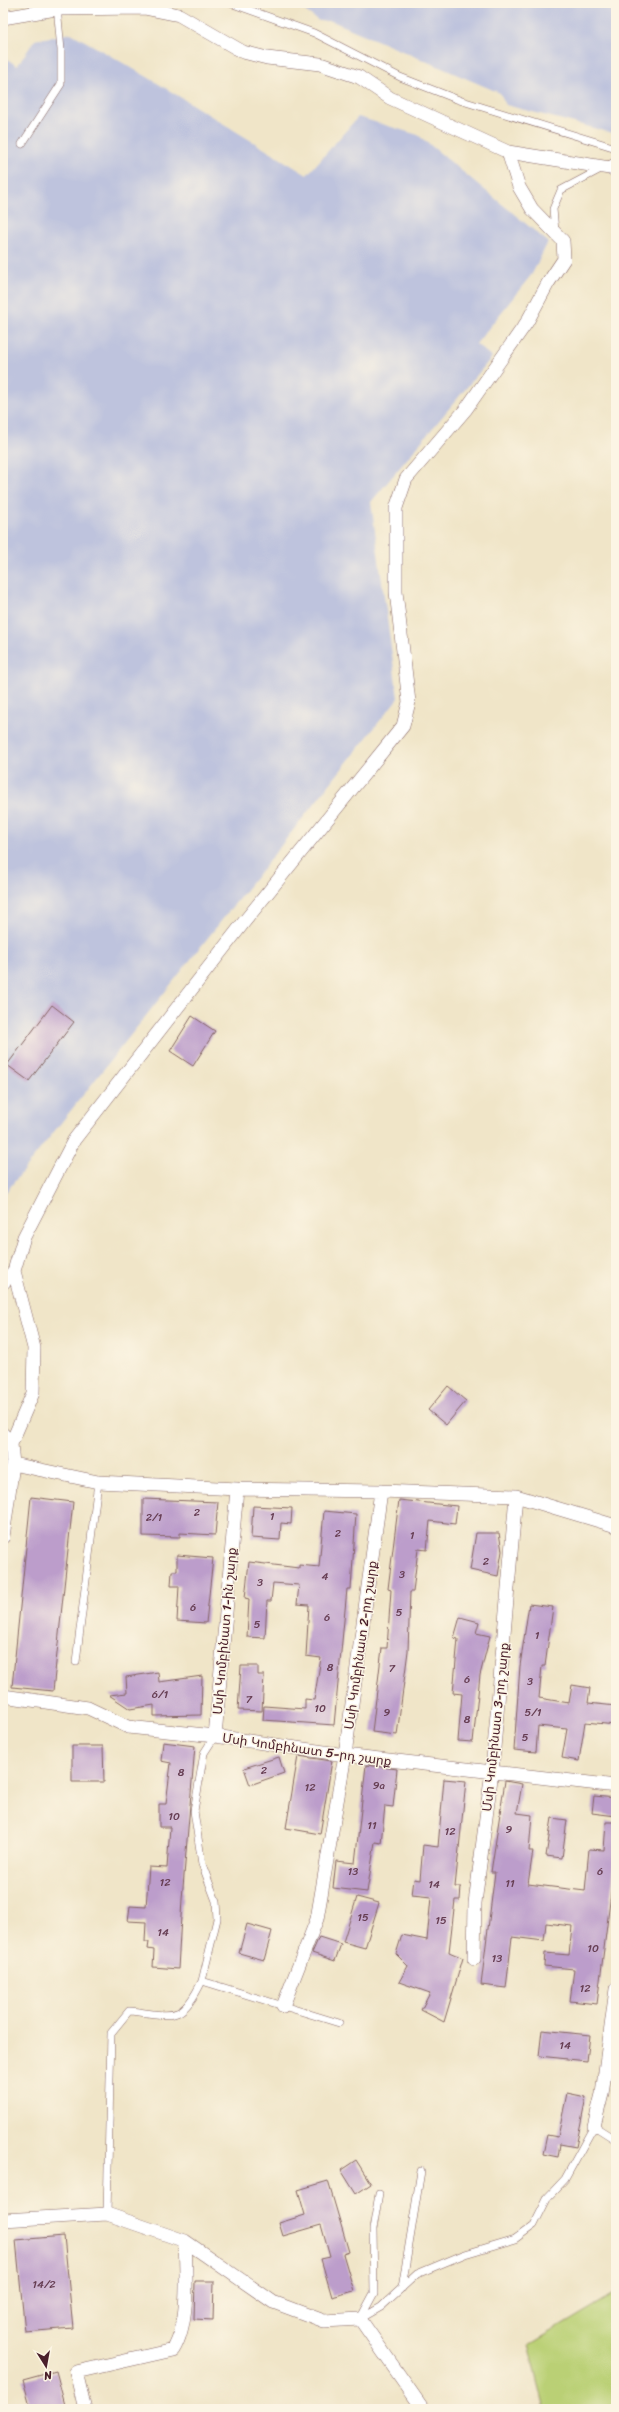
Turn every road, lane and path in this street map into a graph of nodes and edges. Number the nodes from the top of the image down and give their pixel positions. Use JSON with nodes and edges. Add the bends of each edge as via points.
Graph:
{"nodes":[{"id":1,"x":230,"y":3,"type":"edge"},
{"id":2,"x":58,"y":6,"type":"edge"},
{"id":3,"x":3,"y":18,"type":"edge"},
{"id":4,"x":22,"y":144,"type":"dead end"},
{"id":5,"x":616,"y":148,"type":"edge"},
{"id":6,"x":508,"y":152,"type":"junction"},
{"id":7,"x":616,"y":161,"type":"edge"},
{"id":8,"x":610,"y":168,"type":"edge"},
{"id":9,"x":555,"y":231,"type":"junction"},
{"id":10,"x":14,"y":1271,"type":"junction"},
{"id":11,"x":3,"y":1283,"type":"edge"},
{"id":12,"x":7,"y":1439,"type":"edge"},
{"id":13,"x":13,"y":1464,"type":"junction"},
{"id":14,"x":98,"y":1482,"type":"junction"},
{"id":15,"x":237,"y":1489,"type":"junction"},
{"id":16,"x":381,"y":1491,"type":"junction"},
{"id":17,"x":516,"y":1496,"type":"junction"},
{"id":18,"x":616,"y":1526,"type":"edge"},
{"id":19,"x":3,"y":1537,"type":"edge"},
{"id":20,"x":76,"y":1662,"type":"dead end"},
{"id":21,"x":3,"y":1696,"type":"edge"},
{"id":22,"x":215,"y":1736,"type":"junction"},
{"id":23,"x":345,"y":1755,"type":"junction"},
{"id":24,"x":492,"y":1771,"type":"junction"},
{"id":25,"x":616,"y":1786,"type":"edge"},
{"id":26,"x":474,"y":1959,"type":"dead end"},
{"id":27,"x":202,"y":1981,"type":"junction"},
{"id":28,"x":616,"y":1989,"type":"edge"},
{"id":29,"x":283,"y":2006,"type":"junction"},
{"id":30,"x":338,"y":2024,"type":"dead end"},
{"id":31,"x":594,"y":2126,"type":"junction"},
{"id":32,"x":616,"y":2140,"type":"edge"},
{"id":33,"x":421,"y":2171,"type":"dead end"},
{"id":34,"x":379,"y":2194,"type":"dead end"},
{"id":35,"x":107,"y":2214,"type":"junction"},
{"id":36,"x":3,"y":2220,"type":"edge"},
{"id":37,"x":185,"y":2241,"type":"junction"},
{"id":38,"x":402,"y":2288,"type":"junction"},
{"id":39,"x":360,"y":2319,"type":"junction"},
{"id":40,"x":85,"y":2409,"type":"edge"},
{"id":41,"x":423,"y":2409,"type":"edge"}],
"edges":[{"from":1,"to":5,"type":"lane","via":[[314,33],[400,77],[459,100]]},
{"from":2,"to":3,"type":"street"},
{"from":2,"to":4,"type":"lane","via":[[60,84]]},
{"from":2,"to":6,"type":"street","via":[[144,8],[179,15],[243,52],[267,58],[320,64],[359,77],[390,98]]},
{"from":6,"to":8,"type":"street"},
{"from":6,"to":9,"type":"street","via":[[519,187],[532,209]]},
{"from":7,"to":8,"type":"lane"},
{"from":8,"to":9,"type":"lane","via":[[561,190],[553,209]]},
{"from":9,"to":10,"type":"street","via":[[563,241],[564,259],[548,282],[527,322],[466,409],[406,479],[396,508],[396,592],[409,702],[403,726],[244,922],[74,1140],[24,1237]]},
{"from":10,"to":11,"type":"street"},
{"from":10,"to":12,"type":"street","via":[[34,1348],[33,1393]]},
{"from":12,"to":13,"type":"street"},
{"from":13,"to":14,"type":"street"},
{"from":13,"to":19,"type":"street"},
{"from":14,"to":15,"type":"street"},
{"from":14,"to":20,"type":"lane"},
{"from":15,"to":16,"type":"street"},
{"from":15,"to":22,"type":"street","name":"Մսի Կոմբինատ 1-ին շարք"},
{"from":16,"to":17,"type":"street"},
{"from":16,"to":23,"type":"street","name":"Մսի Կոմբինատ 2-րդ շարք"},
{"from":17,"to":18,"type":"street"},
{"from":17,"to":24,"type":"street","name":"Մսի Կոմբինատ 3-րդ շարք"},
{"from":21,"to":22,"type":"street","name":"Մսի Կոմբինատ 5-րդ շարք","via":[[88,1708],[128,1727]]},
{"from":22,"to":23,"type":"street","name":"Մսի Կոմբինատ 5-րդ շարք"},
{"from":22,"to":27,"type":"lane","name":"Մսի Կոմբինատ 1-ին շարք","via":[[204,1753],[194,1811],[202,1864],[216,1901],[217,1919]]},
{"from":23,"to":24,"type":"street","name":"Մսի Կոմբինատ 5-րդ շարք"},
{"from":23,"to":29,"type":"street","name":"Մսի Կոմբինատ 2-րդ շարք","via":[[317,1919]]},
{"from":24,"to":25,"type":"street","name":"Մսի Կոմբինատ 5-րդ շարք"},
{"from":24,"to":26,"type":"street","name":"Մսի Կոմբինատ 3-րդ շարք","via":[[475,1903]]},
{"from":27,"to":29,"type":"lane"},
{"from":27,"to":35,"type":"lane","name":"Մսի Կոմբինատ 1-ին շարք","via":[[194,1999],[182,2012],[169,2015],[129,2011],[111,2033]]},
{"from":28,"to":31,"type":"street","via":[[602,2094]]},
{"from":29,"to":30,"type":"lane"},
{"from":31,"to":32,"type":"lane"},
{"from":31,"to":38,"type":"lane","via":[[565,2179],[548,2198],[534,2225],[515,2239],[465,2254],[416,2274]]},
{"from":33,"to":38,"type":"lane"},
{"from":34,"to":39,"type":"lane","via":[[372,2229],[374,2293]]},
{"from":35,"to":36,"type":"street"},
{"from":35,"to":37,"type":"street"},
{"from":37,"to":39,"type":"street","via":[[273,2302],[324,2321]]},
{"from":37,"to":40,"type":"street","via":[[187,2276],[181,2338],[173,2350],[76,2372]]},
{"from":38,"to":39,"type":"lane","via":[[381,2307]]},
{"from":39,"to":41,"type":"street"}]}
